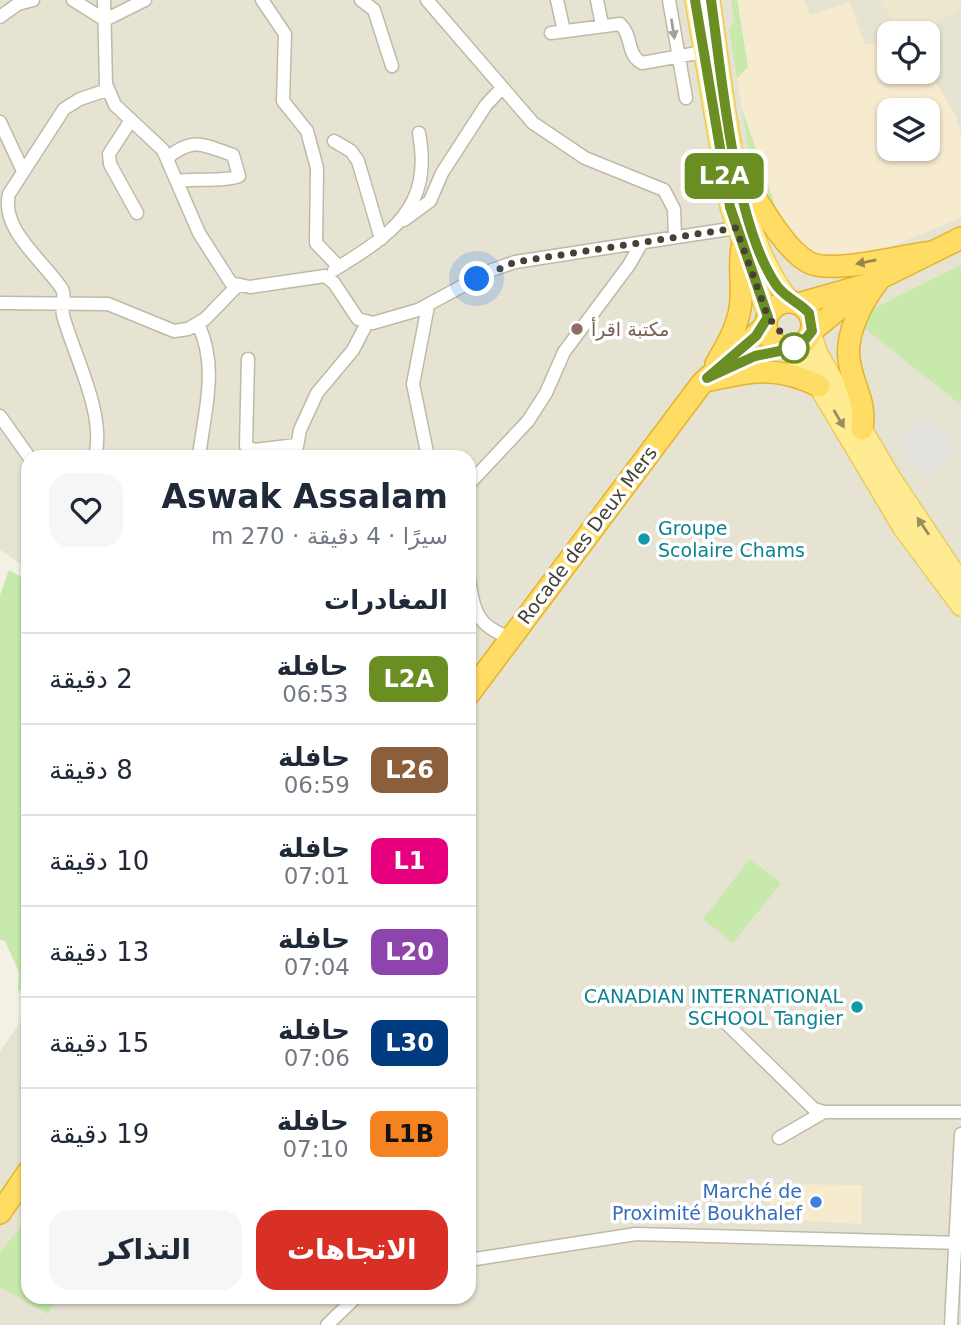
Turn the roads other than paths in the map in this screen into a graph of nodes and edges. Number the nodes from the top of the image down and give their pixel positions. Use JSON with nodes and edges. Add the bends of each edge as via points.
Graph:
{"nodes":[{"id":1,"x":33,"y":0,"type":"edge"},
{"id":2,"x":73,"y":0,"type":"edge"},
{"id":3,"x":104,"y":0,"type":"edge"},
{"id":4,"x":145,"y":0,"type":"edge"},
{"id":5,"x":262,"y":0,"type":"edge"},
{"id":6,"x":361,"y":0,"type":"edge"},
{"id":7,"x":427,"y":0,"type":"edge"},
{"id":8,"x":556,"y":0,"type":"edge"},
{"id":9,"x":597,"y":0,"type":"edge"},
{"id":10,"x":669,"y":0,"type":"edge"},
{"id":11,"x":695,"y":0,"type":"edge"},
{"id":12,"x":710,"y":0,"type":"edge"},
{"id":13,"x":16,"y":2,"type":"edge"},
{"id":14,"x":0,"y":17,"type":"edge"},
{"id":15,"x":105,"y":19,"type":"junction"},
{"id":16,"x":602,"y":25,"type":"junction"},
{"id":17,"x":703,"y":52,"type":"junction"},
{"id":18,"x":678,"y":57,"type":"junction"},
{"id":19,"x":392,"y":66,"type":"dead end"},
{"id":20,"x":502,"y":88,"type":"junction"},
{"id":21,"x":107,"y":90,"type":"junction"},
{"id":22,"x":686,"y":98,"type":"dead end"},
{"id":23,"x":131,"y":120,"type":"junction"},
{"id":24,"x":0,"y":122,"type":"edge"},
{"id":25,"x":419,"y":132,"type":"dead end"},
{"id":26,"x":334,"y":141,"type":"dead end"},
{"id":27,"x":167,"y":158,"type":"junction"},
{"id":28,"x":738,"y":170,"type":"junction"},
{"id":29,"x":23,"y":171,"type":"junction"},
{"id":30,"x":177,"y":181,"type":"junction"},
{"id":31,"x":3,"y":209,"type":"edge"},
{"id":32,"x":136,"y":213,"type":"dead end"},
{"id":33,"x":404,"y":220,"type":"junction"},
{"id":34,"x":675,"y":237,"type":"junction"},
{"id":35,"x":739,"y":237,"type":"junction"},
{"id":36,"x":961,"y":238,"type":"edge"},
{"id":37,"x":381,"y":239,"type":"junction"},
{"id":38,"x":641,"y":243,"type":"junction"},
{"id":39,"x":933,"y":252,"type":"junction"},
{"id":40,"x":339,"y":267,"type":"junction"},
{"id":41,"x":325,"y":276,"type":"junction"},
{"id":42,"x":874,"y":281,"type":"junction"},
{"id":43,"x":237,"y":286,"type":"junction"},
{"id":44,"x":62,"y":302,"type":"junction"},
{"id":45,"x":0,"y":303,"type":"edge"},
{"id":46,"x":795,"y":303,"type":"junction"},
{"id":47,"x":428,"y":306,"type":"junction"},
{"id":48,"x":767,"y":320,"type":"junction"},
{"id":49,"x":367,"y":323,"type":"junction"},
{"id":50,"x":198,"y":324,"type":"junction"},
{"id":51,"x":812,"y":332,"type":"junction"},
{"id":52,"x":785,"y":348,"type":"junction"},
{"id":53,"x":248,"y":359,"type":"dead end"},
{"id":54,"x":707,"y":377,"type":"junction"},
{"id":55,"x":819,"y":386,"type":"junction"},
{"id":56,"x":0,"y":416,"type":"edge"},
{"id":57,"x":862,"y":429,"type":"junction"},
{"id":58,"x":24,"y":450,"type":"edge"},
{"id":59,"x":94,"y":450,"type":"edge"},
{"id":60,"x":201,"y":450,"type":"edge"},
{"id":61,"x":254,"y":450,"type":"edge"},
{"id":62,"x":296,"y":450,"type":"edge"},
{"id":63,"x":427,"y":450,"type":"edge"},
{"id":64,"x":476,"y":477,"type":"edge"},
{"id":65,"x":961,"y":583,"type":"edge"},
{"id":66,"x":961,"y":606,"type":"edge"},
{"id":67,"x":476,"y":611,"type":"edge"},
{"id":68,"x":476,"y":622,"type":"edge"},
{"id":69,"x":484,"y":625,"type":"junction"},
{"id":70,"x":510,"y":638,"type":"junction"},
{"id":71,"x":476,"y":684,"type":"edge"},
{"id":72,"x":728,"y":1025,"type":"dead end"},
{"id":73,"x":824,"y":1112,"type":"junction"},
{"id":74,"x":961,"y":1112,"type":"edge"},
{"id":75,"x":961,"y":1134,"type":"edge"},
{"id":76,"x":779,"y":1138,"type":"dead end"},
{"id":77,"x":21,"y":1182,"type":"edge"},
{"id":78,"x":0,"y":1213,"type":"edge"},
{"id":79,"x":958,"y":1243,"type":"edge"},
{"id":80,"x":476,"y":1259,"type":"edge"},
{"id":81,"x":349,"y":1304,"type":"edge"},
{"id":82,"x":327,"y":1325,"type":"edge"},
{"id":83,"x":951,"y":1325,"type":"edge"}],
"edges":[{"from":1,"to":13,"type":"street"},
{"from":2,"to":15,"type":"street"},
{"from":3,"to":15,"type":"street"},
{"from":4,"to":15,"type":"street"},
{"from":5,"to":40,"type":"street","via":[[285,34],[283,100],[307,131],[317,168],[316,243]]},
{"from":6,"to":19,"type":"street","via":[[374,10]]},
{"from":7,"to":20,"type":"street"},
{"from":8,"to":16,"type":"street","via":[[557,32]]},
{"from":9,"to":16,"type":"street"},
{"from":10,"to":18,"type":"street","one_way":true},
{"from":11,"to":17,"type":"main road"},
{"from":12,"to":28,"type":"main road"},
{"from":13,"to":14,"type":"street"},
{"from":15,"to":21,"type":"street"},
{"from":16,"to":18,"type":"street","via":[[624,27],[638,62]]},
{"from":17,"to":18,"type":"street"},
{"from":17,"to":35,"type":"main road"},
{"from":18,"to":22,"type":"street"},
{"from":20,"to":33,"type":"street","via":[[442,173],[430,201]]},
{"from":20,"to":34,"type":"street","via":[[533,123],[568,148],[664,190],[674,209]]},
{"from":21,"to":23,"type":"street"},
{"from":21,"to":29,"type":"street","via":[[64,109]]},
{"from":23,"to":27,"type":"street","via":[[159,144]]},
{"from":23,"to":32,"type":"street","via":[[109,154]]},
{"from":24,"to":29,"type":"street"},
{"from":25,"to":33,"type":"street","via":[[422,178]]},
{"from":26,"to":37,"type":"street","via":[[358,161]]},
{"from":27,"to":30,"type":"street"},
{"from":27,"to":30,"type":"street","via":[[186,144],[198,143],[233,155],[239,167],[234,179]]},
{"from":39,"to":28,"type":"highway","one_way":true,"via":[[840,267],[812,264],[785,239]]},
{"from":28,"to":46,"type":"main road","via":[[754,236],[777,286]]},
{"from":29,"to":31,"type":"street"},
{"from":30,"to":43,"type":"street","via":[[199,233]]},
{"from":31,"to":44,"type":"street","via":[[63,292]]},
{"from":33,"to":37,"type":"street"},
{"from":34,"to":35,"type":"street"},
{"from":34,"to":38,"type":"street"},
{"from":35,"to":48,"type":"main road"},
{"from":35,"to":54,"type":"highway","via":[[738,319]]},
{"from":36,"to":39,"type":"highway","name":"Rocade des Deux Mers"},
{"from":37,"to":40,"type":"street"},
{"from":38,"to":47,"type":"street","via":[[502,265]]},
{"from":38,"to":64,"type":"street","via":[[564,352],[528,421]]},
{"from":39,"to":42,"type":"highway","name":"Rocade des Deux Mers"},
{"from":40,"to":41,"type":"street"},
{"from":41,"to":43,"type":"street"},
{"from":41,"to":49,"type":"street","via":[[349,309]]},
{"from":42,"to":46,"type":"highway","name":"Rocade des Deux Mers"},
{"from":42,"to":51,"type":"highway","name":"Rocade des Deux Mers"},
{"from":42,"to":57,"type":"highway","via":[[861,305],[849,350],[864,407]]},
{"from":43,"to":50,"type":"street"},
{"from":44,"to":45,"type":"street"},
{"from":44,"to":50,"type":"street","via":[[108,304],[167,330]]},
{"from":44,"to":59,"type":"street","via":[[89,390]]},
{"from":46,"to":48,"type":"highway","name":"Rocade des Deux Mers","via":[[777,305]]},
{"from":46,"to":51,"type":"highway","via":[[809,313]]},
{"from":47,"to":49,"type":"street"},
{"from":47,"to":63,"type":"street","via":[[413,384]]},
{"from":48,"to":52,"type":"highway","via":[[770,339]]},
{"from":48,"to":54,"type":"highway","name":"Rocade des Deux Mers","via":[[741,351]]},
{"from":49,"to":62,"type":"street","via":[[353,349],[317,393]]},
{"from":50,"to":60,"type":"street","via":[[209,363]]},
{"from":51,"to":52,"type":"highway","name":"Rocade des Deux Mers","via":[[799,347]]},
{"from":51,"to":57,"type":"main road","via":[[818,354]]},
{"from":52,"to":54,"type":"highway","name":"Rocade des Deux Mers"},
{"from":52,"to":55,"type":"main road"},
{"from":53,"to":61,"type":"street","via":[[246,446]]},
{"from":54,"to":55,"type":"highway","via":[[772,370],[792,373]]},
{"from":54,"to":70,"type":"highway","name":"Rocade des Deux Mers"},
{"from":55,"to":66,"type":"main road","one_way":true,"via":[[903,528]]},
{"from":56,"to":58,"type":"street"},
{"from":65,"to":57,"type":"main road","one_way":true},
{"from":67,"to":69,"type":"street"},
{"from":68,"to":69,"type":"street"},
{"from":69,"to":70,"type":"street"},
{"from":70,"to":71,"type":"highway","name":"Rocade des Deux Mers"},
{"from":72,"to":73,"type":"street","via":[[807,1104]]},
{"from":73,"to":74,"type":"street"},
{"from":73,"to":76,"type":"street"},
{"from":75,"to":79,"type":"street"},
{"from":77,"to":78,"type":"highway"},
{"from":79,"to":80,"type":"street","via":[[636,1234]]},
{"from":79,"to":83,"type":"street"},
{"from":81,"to":82,"type":"street"}]}
